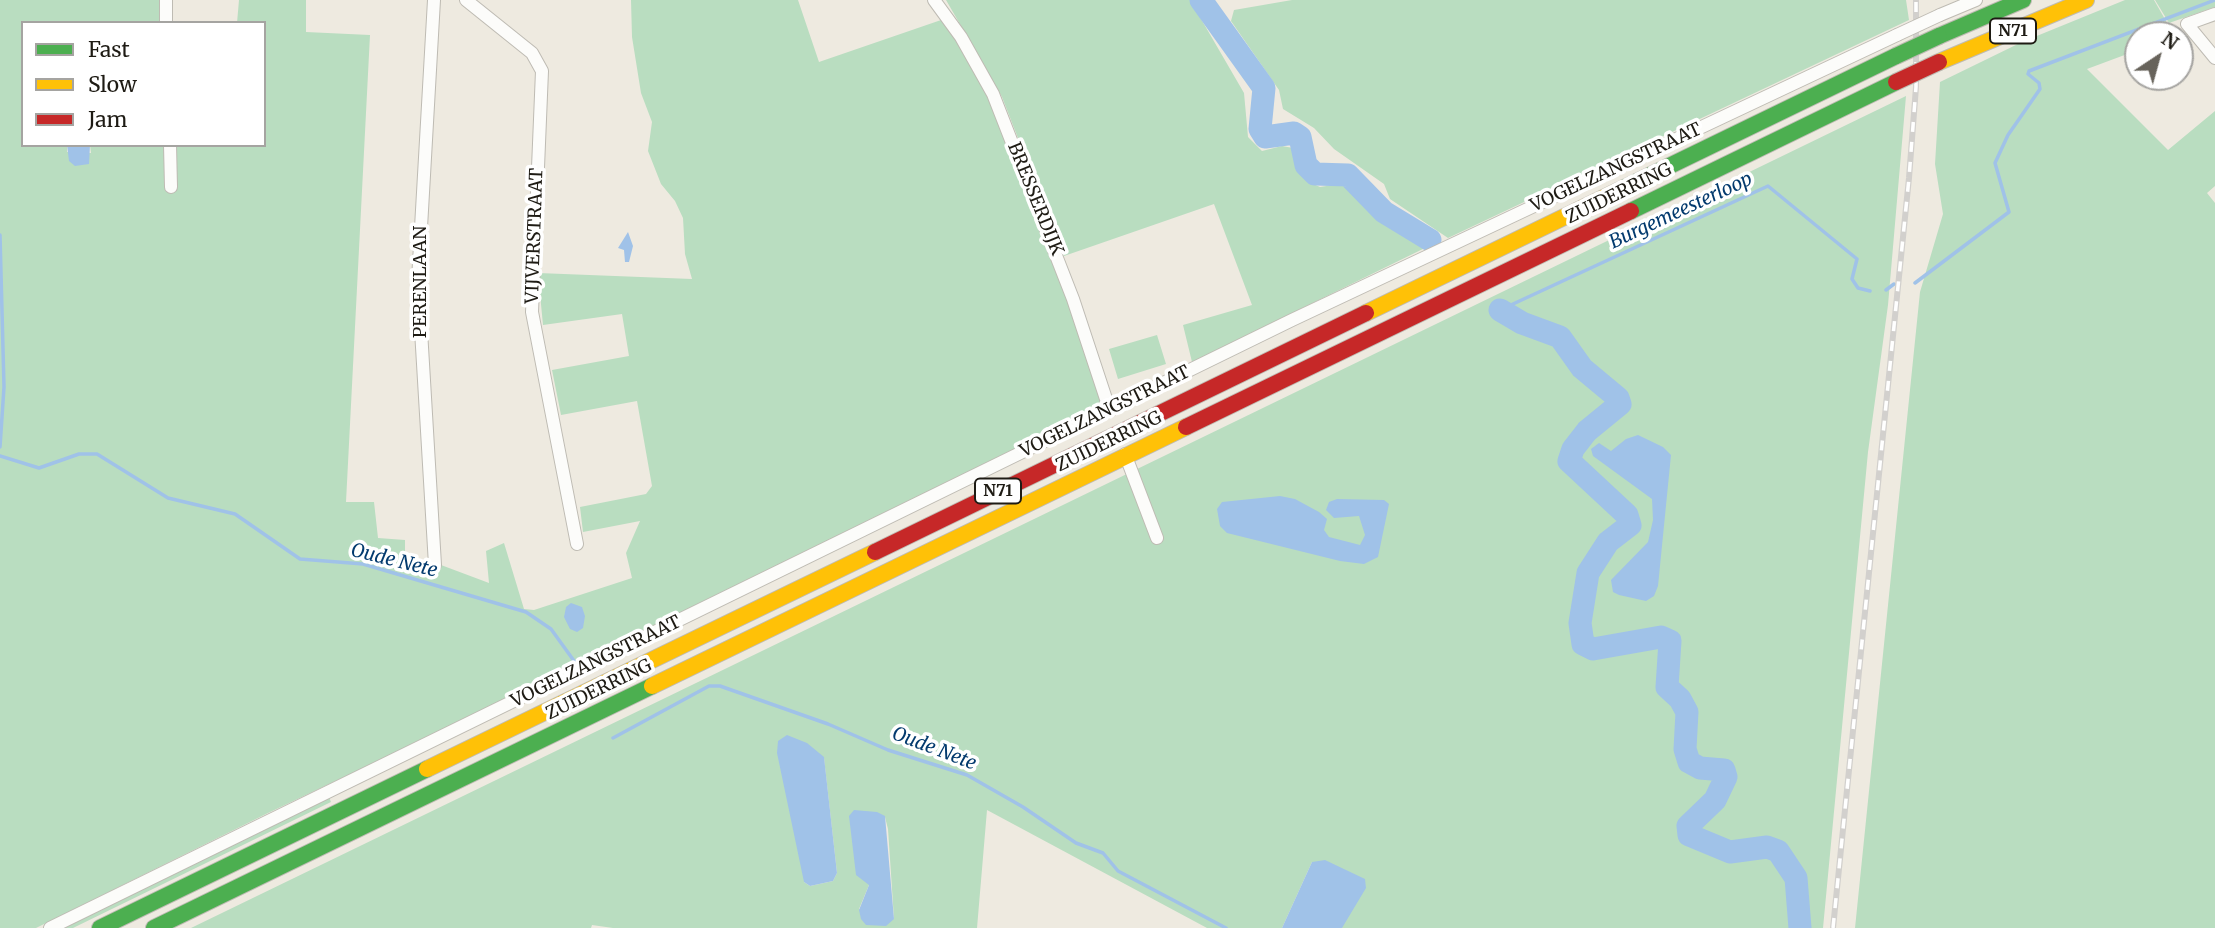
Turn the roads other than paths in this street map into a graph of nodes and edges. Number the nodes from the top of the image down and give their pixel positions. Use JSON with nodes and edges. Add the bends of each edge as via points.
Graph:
{"nodes":[{"id":1,"x":166,"y":0,"type":"edge"},
{"id":2,"x":434,"y":0,"type":"edge"},
{"id":3,"x":466,"y":0,"type":"edge"},
{"id":4,"x":934,"y":0,"type":"edge"},
{"id":5,"x":1976,"y":0,"type":"edge"},
{"id":6,"x":2023,"y":0,"type":"edge"},
{"id":7,"x":2086,"y":0,"type":"edge"},
{"id":8,"x":2215,"y":14,"type":"edge"},
{"id":9,"x":166,"y":21,"type":"edge"},
{"id":10,"x":2215,"y":58,"type":"edge"},
{"id":11,"x":170,"y":147,"type":"edge"},
{"id":12,"x":171,"y":187,"type":"dead end"},
{"id":13,"x":1110,"y":411,"type":"junction"},
{"id":14,"x":1116,"y":434,"type":"junction"},
{"id":15,"x":1126,"y":456,"type":"junction"},
{"id":16,"x":1157,"y":538,"type":"dead end"},
{"id":17,"x":577,"y":544,"type":"dead end"},
{"id":18,"x":435,"y":565,"type":"dead end"},
{"id":19,"x":50,"y":928,"type":"edge"},
{"id":20,"x":100,"y":928,"type":"edge"},
{"id":21,"x":154,"y":928,"type":"edge"}],
"edges":[{"from":1,"to":9,"type":"street"},
{"from":2,"to":18,"type":"street","name":"PERENLAAN","via":[[418,280]]},
{"from":3,"to":17,"type":"street","name":"VIJVERSTRAAT","via":[[532,53],[542,71],[533,312]]},
{"from":4,"to":13,"type":"street","name":"BRESSERDIJK","via":[[993,94],[1073,299]]},
{"from":5,"to":13,"type":"street","name":"VOGELZANGSTRAAT","bridge":true,"via":[[1304,314]]},
{"from":6,"to":14,"type":"highway","name":"ZUIDERRING","number":"N71","bridge":true,"via":[[1896,56]]},
{"from":7,"to":15,"type":"highway","name":"ZUIDERRING","number":"N71","bridge":true,"via":[[1896,82]]},
{"from":8,"to":10,"type":"street","via":[[2187,24]]},
{"from":11,"to":12,"type":"street"},
{"from":13,"to":19,"type":"street","name":"VOGELZANGSTRAAT"},
{"from":14,"to":15,"type":"street"},
{"from":14,"to":20,"type":"highway","name":"ZUIDERRING","number":"N71"},
{"from":15,"to":16,"type":"street"},
{"from":15,"to":21,"type":"highway","name":"ZUIDERRING","number":"N71"}]}
